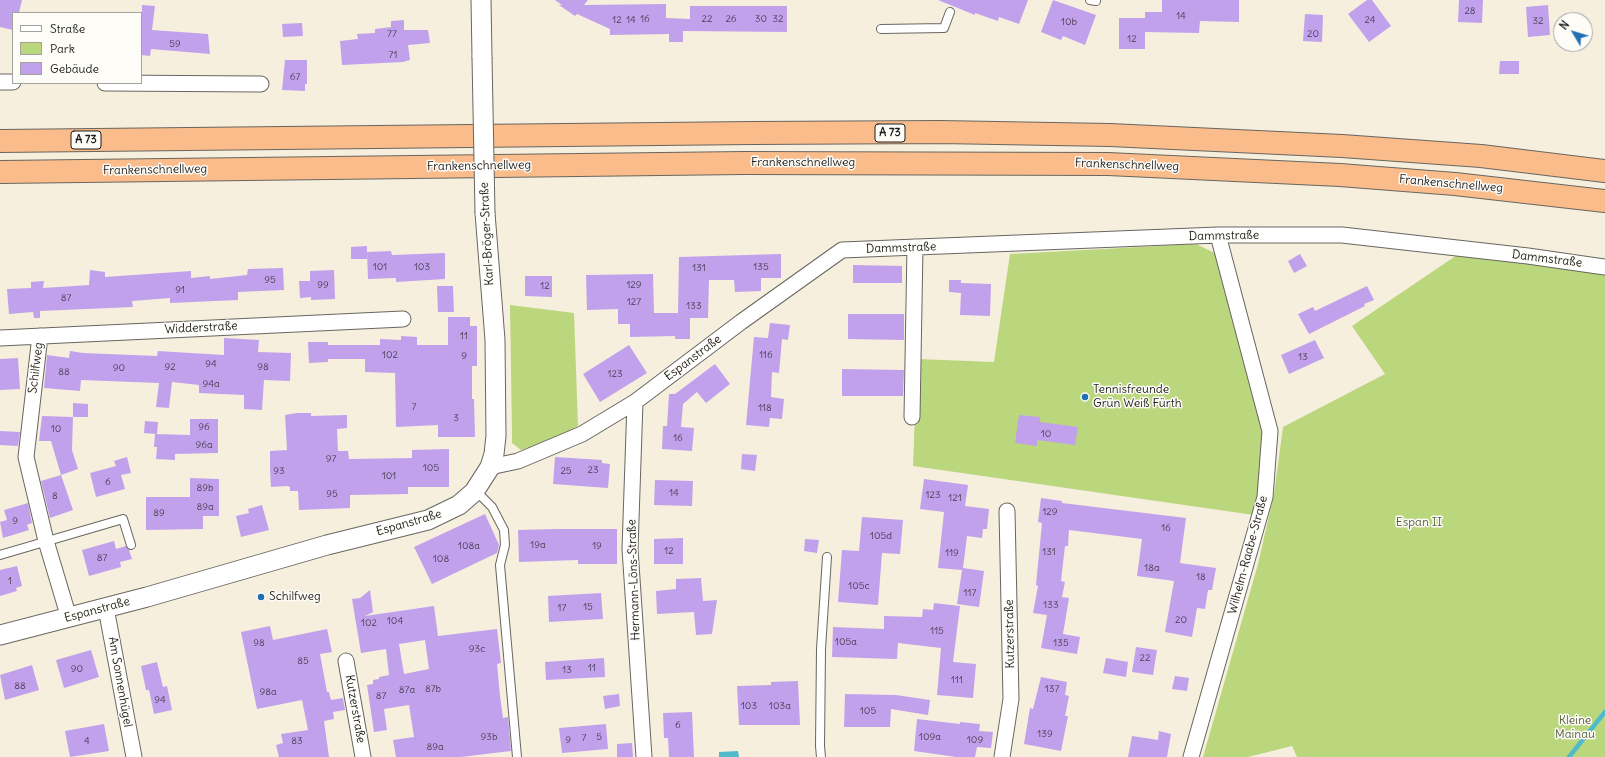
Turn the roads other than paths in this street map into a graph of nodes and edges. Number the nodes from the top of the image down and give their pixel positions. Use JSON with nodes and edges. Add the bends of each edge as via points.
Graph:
{"nodes":[{"id":1,"x":481,"y":0,"type":"edge"},
{"id":2,"x":950,"y":12,"type":"dead end"},
{"id":3,"x":881,"y":28,"type":"dead end"},
{"id":4,"x":0,"y":82,"type":"edge"},
{"id":5,"x":12,"y":82,"type":"edge"},
{"id":6,"x":142,"y":83,"type":"edge"},
{"id":7,"x":261,"y":84,"type":"dead end"},
{"id":8,"x":0,"y":141,"type":"edge"},
{"id":9,"x":1605,"y":171,"type":"edge"},
{"id":10,"x":0,"y":172,"type":"edge"},
{"id":11,"x":1605,"y":201,"type":"edge"},
{"id":12,"x":1218,"y":235,"type":"junction"},
{"id":13,"x":915,"y":247,"type":"junction"},
{"id":14,"x":842,"y":250,"type":"joint"},
{"id":15,"x":1605,"y":267,"type":"edge"},
{"id":16,"x":403,"y":319,"type":"dead end"},
{"id":17,"x":40,"y":336,"type":"junction"},
{"id":18,"x":0,"y":338,"type":"edge"},
{"id":19,"x":635,"y":402,"type":"junction"},
{"id":20,"x":912,"y":417,"type":"dead end"},
{"id":21,"x":490,"y":467,"type":"junction"},
{"id":22,"x":475,"y":490,"type":"junction"},
{"id":23,"x":1007,"y":511,"type":"dead end"},
{"id":24,"x":46,"y":541,"type":"junction"},
{"id":25,"x":131,"y":545,"type":"dead end"},
{"id":26,"x":0,"y":555,"type":"edge"},
{"id":27,"x":828,"y":557,"type":"dead end"},
{"id":28,"x":106,"y":608,"type":"junction"},
{"id":29,"x":69,"y":618,"type":"junction"},
{"id":30,"x":0,"y":635,"type":"edge"},
{"id":31,"x":346,"y":661,"type":"dead end"},
{"id":32,"x":134,"y":757,"type":"edge"},
{"id":33,"x":363,"y":757,"type":"edge"},
{"id":34,"x":517,"y":757,"type":"edge"},
{"id":35,"x":644,"y":757,"type":"edge"},
{"id":36,"x":821,"y":757,"type":"edge"},
{"id":37,"x":1002,"y":757,"type":"edge"},
{"id":38,"x":1191,"y":757,"type":"edge"}],
"edges":[{"from":1,"to":21,"type":"street","name":"Karl-Bröger-Straße","bridge":true,"via":[[485,213],[495,340],[496,436]]},
{"from":2,"to":3,"type":"lane","via":[[944,28]]},
{"from":4,"to":5,"type":"street"},
{"from":6,"to":7,"type":"street"},
{"from":8,"to":9,"type":"highway","number":"A 73","via":[[753,133],[940,132],[1110,135],[1342,146],[1481,156]]},
{"from":10,"to":11,"type":"highway","name":"Frankenschnellweg","via":[[744,163],[1108,164],[1340,175],[1455,184]]},
{"from":12,"to":13,"type":"street","name":"Dammstraße"},
{"from":12,"to":15,"type":"street","name":"Dammstraße","via":[[1342,235]]},
{"from":12,"to":38,"type":"street","name":"Wilhelm-Raabe-Straße","via":[[1270,431],[1265,496]]},
{"from":13,"to":14,"type":"street","name":"Dammstraße"},
{"from":13,"to":20,"type":"street"},
{"from":14,"to":19,"type":"street","name":"Espanstraße"},
{"from":16,"to":17,"type":"street","name":"Widderstraße"},
{"from":17,"to":18,"type":"street","name":"Widderstraße"},
{"from":17,"to":24,"type":"street","name":"Schilfweg","via":[[26,457]]},
{"from":19,"to":21,"type":"street","name":"Espanstraße","via":[[582,434],[518,461]]},
{"from":19,"to":35,"type":"street","name":"Hermann-Löns-Straße","via":[[630,549]]},
{"from":21,"to":22,"type":"street","name":"Espanstraße"},
{"from":22,"to":28,"type":"street","name":"Espanstraße","via":[[459,505],[428,520],[327,545]]},
{"from":22,"to":34,"type":"lane","via":[[492,507],[504,530],[505,545],[500,565]]},
{"from":23,"to":37,"type":"street","name":"Kutzerstraße","via":[[1011,699]]},
{"from":24,"to":25,"type":"lane","via":[[122,519]]},
{"from":24,"to":26,"type":"lane"},
{"from":24,"to":29,"type":"street","name":"Schilfweg"},
{"from":27,"to":36,"type":"lane","via":[[821,649]]},
{"from":28,"to":29,"type":"street","name":"Espanstraße"},
{"from":28,"to":32,"type":"street","name":"Am Sonnenhügel"},
{"from":29,"to":30,"type":"street","name":"Espanstraße"},
{"from":31,"to":33,"type":"street","name":"Kutzerstraße"}]}
